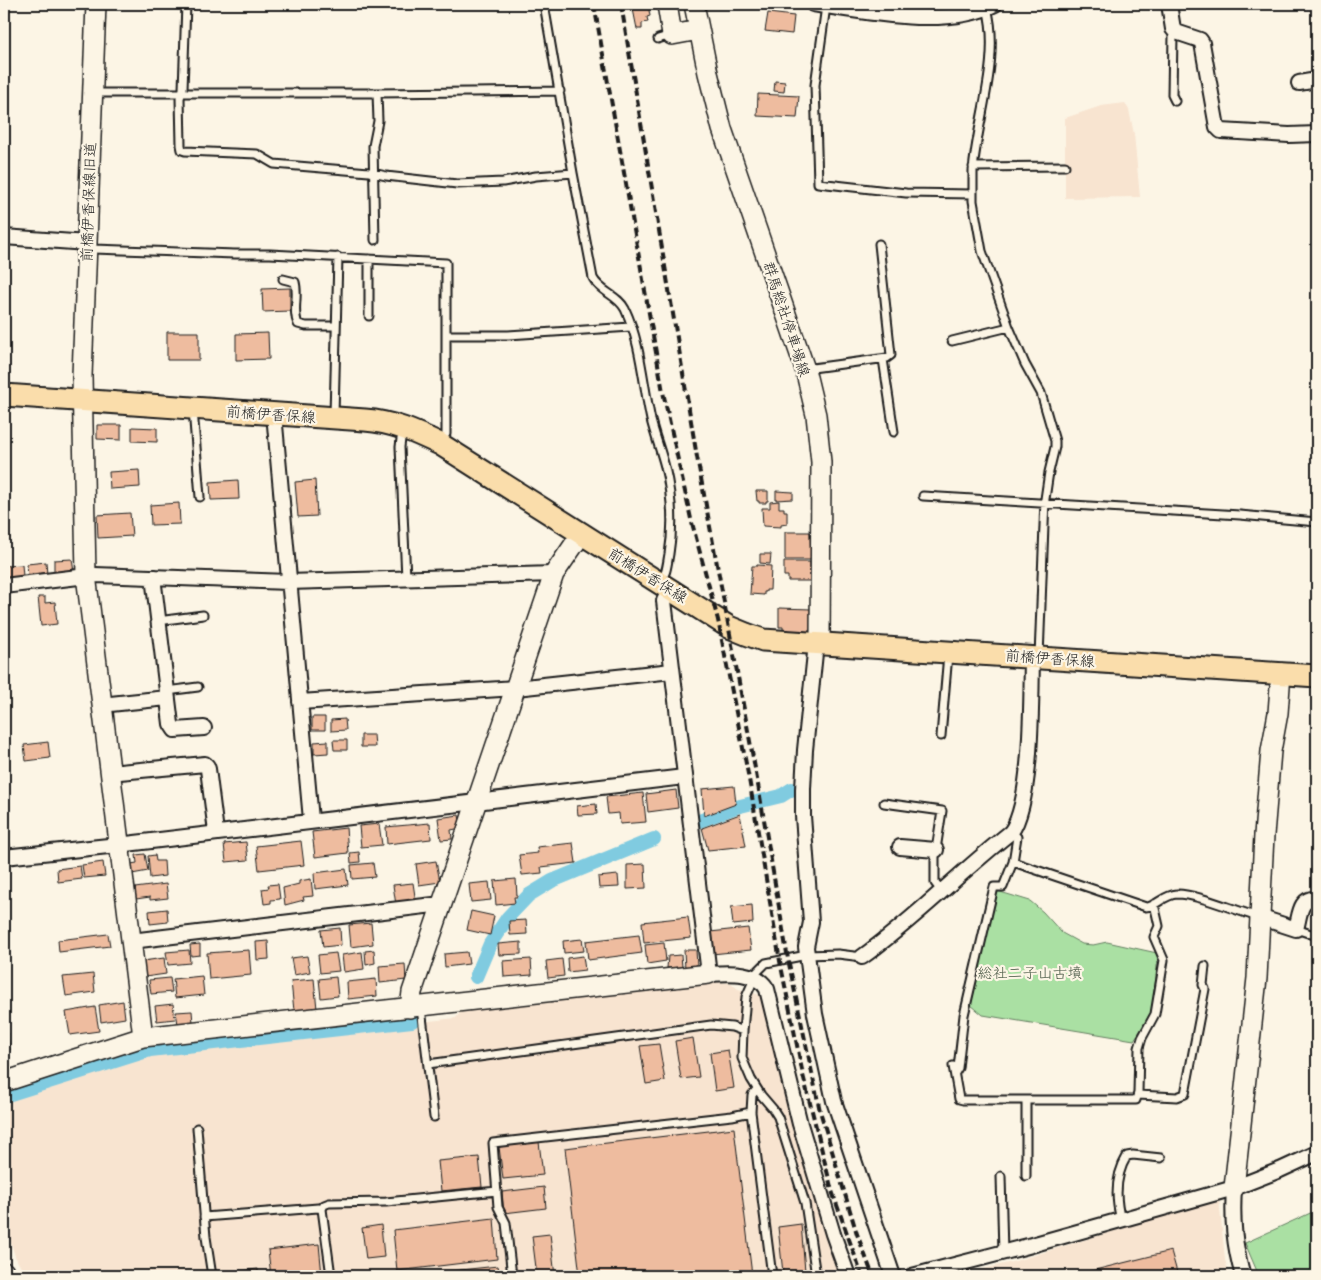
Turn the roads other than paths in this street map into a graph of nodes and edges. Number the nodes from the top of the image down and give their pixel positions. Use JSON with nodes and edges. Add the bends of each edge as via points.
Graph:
{"nodes":[{"id":1,"x":96,"y":4,"type":"edge"},
{"id":2,"x":186,"y":4,"type":"edge"},
{"id":3,"x":544,"y":4,"type":"edge"},
{"id":4,"x":667,"y":4,"type":"edge"},
{"id":5,"x":694,"y":4,"type":"edge"},
{"id":6,"x":1169,"y":4,"type":"edge"},
{"id":7,"x":820,"y":5,"type":"edge"},
{"id":8,"x":992,"y":5,"type":"edge"},
{"id":9,"x":699,"y":30,"type":"junction"},
{"id":10,"x":1176,"y":32,"type":"junction"},
{"id":11,"x":1317,"y":80,"type":"edge"},
{"id":12,"x":1299,"y":83,"type":"dead end"},
{"id":13,"x":560,"y":91,"type":"junction"},
{"id":14,"x":92,"y":93,"type":"junction"},
{"id":15,"x":181,"y":93,"type":"junction"},
{"id":16,"x":377,"y":93,"type":"junction"},
{"id":17,"x":1175,"y":101,"type":"dead end"},
{"id":18,"x":1317,"y":134,"type":"edge"},
{"id":19,"x":1065,"y":166,"type":"dead end"},
{"id":20,"x":973,"y":167,"type":"junction"},
{"id":21,"x":374,"y":173,"type":"junction"},
{"id":22,"x":573,"y":173,"type":"junction"},
{"id":23,"x":973,"y":194,"type":"junction"},
{"id":24,"x":4,"y":237,"type":"edge"},
{"id":25,"x":375,"y":240,"type":"dead end"},
{"id":26,"x":87,"y":243,"type":"junction"},
{"id":27,"x":879,"y":244,"type":"dead end"},
{"id":28,"x":338,"y":257,"type":"junction"},
{"id":29,"x":369,"y":259,"type":"junction"},
{"id":30,"x":283,"y":279,"type":"dead end"},
{"id":31,"x":369,"y":316,"type":"dead end"},
{"id":32,"x":336,"y":326,"type":"junction"},
{"id":33,"x":631,"y":327,"type":"junction"},
{"id":34,"x":1009,"y":328,"type":"junction"},
{"id":35,"x":446,"y":335,"type":"junction"},
{"id":36,"x":952,"y":341,"type":"dead end"},
{"id":37,"x":883,"y":359,"type":"junction"},
{"id":38,"x":805,"y":369,"type":"junction"},
{"id":39,"x":4,"y":395,"type":"edge"},
{"id":40,"x":81,"y":401,"type":"junction"},
{"id":41,"x":193,"y":409,"type":"junction"},
{"id":42,"x":274,"y":414,"type":"junction"},
{"id":43,"x":334,"y":418,"type":"junction"},
{"id":44,"x":406,"y":428,"type":"junction"},
{"id":45,"x":894,"y":432,"type":"dead end"},
{"id":46,"x":440,"y":444,"type":"junction"},
{"id":47,"x":200,"y":496,"type":"dead end"},
{"id":48,"x":923,"y":496,"type":"dead end"},
{"id":49,"x":1045,"y":504,"type":"junction"},
{"id":50,"x":1317,"y":522,"type":"edge"},
{"id":51,"x":582,"y":533,"type":"junction"},
{"id":52,"x":554,"y":574,"type":"junction"},
{"id":53,"x":86,"y":575,"type":"junction"},
{"id":54,"x":155,"y":577,"type":"junction"},
{"id":55,"x":406,"y":578,"type":"junction"},
{"id":56,"x":288,"y":582,"type":"junction"},
{"id":57,"x":4,"y":586,"type":"edge"},
{"id":58,"x":665,"y":586,"type":"junction"},
{"id":59,"x":204,"y":615,"type":"dead end"},
{"id":60,"x":158,"y":621,"type":"junction"},
{"id":61,"x":820,"y":643,"type":"junction"},
{"id":62,"x":948,"y":651,"type":"junction"},
{"id":63,"x":1036,"y":657,"type":"junction"},
{"id":64,"x":672,"y":671,"type":"junction"},
{"id":65,"x":1281,"y":673,"type":"junction"},
{"id":66,"x":1317,"y":676,"type":"edge"},
{"id":67,"x":198,"y":687,"type":"dead end"},
{"id":68,"x":516,"y":688,"type":"junction"},
{"id":69,"x":167,"y":695,"type":"junction"},
{"id":70,"x":300,"y":702,"type":"junction"},
{"id":71,"x":101,"y":705,"type":"junction"},
{"id":72,"x":204,"y":728,"type":"dead end"},
{"id":73,"x":941,"y":736,"type":"dead end"},
{"id":74,"x":109,"y":773,"type":"junction"},
{"id":75,"x":684,"y":777,"type":"junction"},
{"id":76,"x":477,"y":801,"type":"junction"},
{"id":77,"x":884,"y":803,"type":"dead end"},
{"id":78,"x":311,"y":820,"type":"junction"},
{"id":79,"x":216,"y":832,"type":"junction"},
{"id":80,"x":1011,"y":832,"type":"junction"},
{"id":81,"x":4,"y":837,"type":"edge"},
{"id":82,"x":118,"y":845,"type":"junction"},
{"id":83,"x":900,"y":847,"type":"dead end"},
{"id":84,"x":936,"y":850,"type":"junction"},
{"id":85,"x":5,"y":856,"type":"edge"},
{"id":86,"x":1013,"y":862,"type":"junction"},
{"id":87,"x":941,"y":892,"type":"junction"},
{"id":88,"x":1317,"y":899,"type":"edge"},
{"id":89,"x":442,"y":904,"type":"junction"},
{"id":90,"x":1154,"y":904,"type":"junction"},
{"id":91,"x":1259,"y":917,"type":"junction"},
{"id":92,"x":1296,"y":929,"type":"junction"},
{"id":93,"x":1317,"y":936,"type":"edge"},
{"id":94,"x":131,"y":941,"type":"junction"},
{"id":95,"x":807,"y":955,"type":"junction"},
{"id":96,"x":862,"y":957,"type":"joint"},
{"id":97,"x":1205,"y":966,"type":"dead end"},
{"id":98,"x":709,"y":974,"type":"junction"},
{"id":99,"x":754,"y":978,"type":"junction"},
{"id":100,"x":416,"y":1008,"type":"junction"},
{"id":101,"x":742,"y":1031,"type":"junction"},
{"id":102,"x":143,"y":1037,"type":"junction"},
{"id":103,"x":428,"y":1064,"type":"junction"},
{"id":104,"x":953,"y":1066,"type":"dead end"},
{"id":105,"x":955,"y":1074,"type":"junction"},
{"id":106,"x":4,"y":1082,"type":"edge"},
{"id":107,"x":757,"y":1089,"type":"junction"},
{"id":108,"x":1138,"y":1095,"type":"junction"},
{"id":109,"x":1026,"y":1100,"type":"junction"},
{"id":110,"x":751,"y":1112,"type":"junction"},
{"id":111,"x":434,"y":1117,"type":"dead end"},
{"id":112,"x":197,"y":1128,"type":"dead end"},
{"id":113,"x":1317,"y":1153,"type":"edge"},
{"id":114,"x":1161,"y":1158,"type":"dead end"},
{"id":115,"x":1001,"y":1176,"type":"dead end"},
{"id":116,"x":1026,"y":1176,"type":"dead end"},
{"id":117,"x":1234,"y":1188,"type":"junction"},
{"id":118,"x":497,"y":1191,"type":"junction"},
{"id":119,"x":322,"y":1209,"type":"junction"},
{"id":120,"x":204,"y":1217,"type":"junction"},
{"id":121,"x":1121,"y":1220,"type":"junction"},
{"id":122,"x":1003,"y":1253,"type":"junction"},
{"id":123,"x":4,"y":1272,"type":"edge"},
{"id":124,"x":5,"y":1276,"type":"edge"},
{"id":125,"x":212,"y":1276,"type":"edge"},
{"id":126,"x":331,"y":1276,"type":"edge"},
{"id":127,"x":512,"y":1276,"type":"edge"},
{"id":128,"x":772,"y":1276,"type":"edge"},
{"id":129,"x":816,"y":1276,"type":"edge"},
{"id":130,"x":848,"y":1276,"type":"edge"},
{"id":131,"x":893,"y":1276,"type":"edge"},
{"id":132,"x":912,"y":1276,"type":"edge"},
{"id":133,"x":1243,"y":1276,"type":"edge"}],
"edges":[{"from":1,"to":14,"type":"street","name":"前橋伊香保線旧道"},
{"from":2,"to":15,"type":"lane"},
{"from":3,"to":13,"type":"lane"},
{"from":4,"to":9,"type":"street","via":[[665,37]]},
{"from":5,"to":9,"type":"street","name":"群馬総社停車場線"},
{"from":6,"to":10,"type":"street"},
{"from":7,"to":8,"type":"street","via":[[895,16],[964,14]]},
{"from":7,"to":23,"type":"lane","via":[[815,85],[818,183],[906,193]]},
{"from":8,"to":20,"type":"lane","via":[[988,71]]},
{"from":9,"to":38,"type":"street","name":"群馬総社停車場線","via":[[722,130]]},
{"from":10,"to":17,"type":"lane","via":[[1173,35],[1172,95]]},
{"from":10,"to":18,"type":"street","via":[[1200,40],[1202,44],[1221,131]]},
{"from":11,"to":12,"type":"street"},
{"from":13,"to":16,"type":"lane"},
{"from":13,"to":22,"type":"lane"},
{"from":14,"to":15,"type":"lane"},
{"from":14,"to":26,"type":"street","name":"前橋伊香保線旧道"},
{"from":15,"to":16,"type":"lane"},
{"from":15,"to":21,"type":"lane","via":[[182,150],[257,154],[274,164]]},
{"from":16,"to":21,"type":"lane"},
{"from":19,"to":20,"type":"lane"},
{"from":20,"to":23,"type":"lane"},
{"from":21,"to":22,"type":"lane","via":[[457,184]]},
{"from":21,"to":25,"type":"lane"},
{"from":22,"to":33,"type":"lane","via":[[594,278],[600,288],[621,303]]},
{"from":23,"to":34,"type":"lane","via":[[978,237]]},
{"from":24,"to":26,"type":"street"},
{"from":26,"to":28,"type":"lane","via":[[94,249]]},
{"from":26,"to":40,"type":"street","name":"前橋伊香保線旧道"},
{"from":27,"to":37,"type":"lane","via":[[891,351],[890,358]]},
{"from":28,"to":29,"type":"lane"},
{"from":28,"to":32,"type":"lane"},
{"from":29,"to":31,"type":"lane"},
{"from":29,"to":35,"type":"lane","via":[[446,263]]},
{"from":30,"to":32,"type":"lane","via":[[295,282],[297,288],[298,324]]},
{"from":32,"to":43,"type":"lane"},
{"from":33,"to":35,"type":"lane","via":[[508,335]]},
{"from":33,"to":58,"type":"lane","via":[[672,506]]},
{"from":34,"to":36,"type":"lane"},
{"from":34,"to":49,"type":"lane","via":[[1041,393],[1055,441]]},
{"from":35,"to":46,"type":"lane","via":[[446,434]]},
{"from":37,"to":38,"type":"lane"},
{"from":37,"to":45,"type":"lane"},
{"from":38,"to":61,"type":"street","name":"群馬総社停車場線","via":[[816,416],[821,462]]},
{"from":39,"to":40,"type":"main road","name":"前橋伊香保線"},
{"from":40,"to":41,"type":"main road","name":"前橋伊香保線"},
{"from":40,"to":53,"type":"street","name":"前橋伊香保線旧道"},
{"from":41,"to":42,"type":"main road","name":"前橋伊香保線"},
{"from":41,"to":47,"type":"lane"},
{"from":42,"to":43,"type":"main road","name":"前橋伊香保線"},
{"from":42,"to":56,"type":"street"},
{"from":43,"to":44,"type":"main road","name":"前橋伊香保線","via":[[379,421]]},
{"from":44,"to":46,"type":"main road","name":"前橋伊香保線"},
{"from":44,"to":55,"type":"lane","via":[[400,447]]},
{"from":46,"to":51,"type":"main road","name":"前橋伊香保線"},
{"from":48,"to":49,"type":"lane"},
{"from":49,"to":50,"type":"lane"},
{"from":49,"to":63,"type":"lane"},
{"from":51,"to":52,"type":"street"},
{"from":51,"to":58,"type":"main road","name":"前橋伊香保線"},
{"from":52,"to":55,"type":"street"},
{"from":52,"to":68,"type":"street"},
{"from":53,"to":54,"type":"street"},
{"from":53,"to":57,"type":"street"},
{"from":53,"to":71,"type":"street","name":"前橋伊香保線旧道"},
{"from":54,"to":56,"type":"street"},
{"from":54,"to":60,"type":"street"},
{"from":55,"to":56,"type":"street"},
{"from":56,"to":70,"type":"street"},
{"from":58,"to":61,"type":"main road","name":"前橋伊香保線","via":[[729,627],[753,637]]},
{"from":58,"to":64,"type":"street"},
{"from":59,"to":60,"type":"lane"},
{"from":60,"to":69,"type":"street"},
{"from":61,"to":62,"type":"main road","name":"前橋伊香保線"},
{"from":61,"to":95,"type":"street","via":[[815,653],[803,789],[811,922]]},
{"from":62,"to":63,"type":"main road","name":"前橋伊香保線"},
{"from":62,"to":73,"type":"lane"},
{"from":63,"to":65,"type":"main road","name":"前橋伊香保線"},
{"from":63,"to":80,"type":"street","via":[[1024,794],[1020,815]]},
{"from":64,"to":68,"type":"street"},
{"from":64,"to":75,"type":"street"},
{"from":65,"to":66,"type":"main road","name":"前橋伊香保線"},
{"from":65,"to":91,"type":"street","via":[[1267,795]]},
{"from":67,"to":69,"type":"lane"},
{"from":68,"to":70,"type":"street"},
{"from":68,"to":76,"type":"street"},
{"from":69,"to":71,"type":"street"},
{"from":69,"to":72,"type":"street","via":[[171,724],[175,730]]},
{"from":70,"to":78,"type":"street"},
{"from":71,"to":74,"type":"street","name":"前橋伊香保線旧道"},
{"from":74,"to":79,"type":"street","via":[[205,764],[208,766]]},
{"from":74,"to":82,"type":"street","name":"前橋伊香保線旧道"},
{"from":75,"to":76,"type":"street"},
{"from":75,"to":98,"type":"street"},
{"from":76,"to":78,"type":"street"},
{"from":76,"to":89,"type":"street"},
{"from":77,"to":84,"type":"lane","via":[[942,812]]},
{"from":78,"to":79,"type":"street"},
{"from":79,"to":82,"type":"street"},
{"from":80,"to":86,"type":"lane","via":[[1016,837]]},
{"from":80,"to":87,"type":"street"},
{"from":81,"to":85,"type":"lane"},
{"from":82,"to":85,"type":"street"},
{"from":82,"to":94,"type":"street","name":"前橋伊香保線旧道"},
{"from":83,"to":84,"type":"street"},
{"from":84,"to":87,"type":"lane","via":[[935,883]]},
{"from":86,"to":90,"type":"lane","via":[[1146,907]]},
{"from":86,"to":105,"type":"lane","via":[[1003,887],[994,887],[964,1015]]},
{"from":87,"to":96,"type":"street"},
{"from":88,"to":92,"type":"street","via":[[1309,899],[1303,904]]},
{"from":89,"to":94,"type":"street"},
{"from":89,"to":100,"type":"street","via":[[412,992]]},
{"from":90,"to":91,"type":"lane","via":[[1168,896],[1188,895]]},
{"from":90,"to":108,"type":"lane","via":[[1159,926],[1154,937],[1164,960],[1155,1014],[1139,1048]]},
{"from":91,"to":92,"type":"street"},
{"from":91,"to":117,"type":"street","via":[[1257,978]]},
{"from":92,"to":93,"type":"lane"},
{"from":94,"to":102,"type":"street","name":"前橋伊香保線旧道"},
{"from":95,"to":96,"type":"lane"},
{"from":95,"to":99,"type":"lane","via":[[766,963]]},
{"from":95,"to":131,"type":"street","via":[[815,1014],[834,1101]]},
{"from":97,"to":108,"type":"lane","via":[[1205,989],[1185,1094],[1177,1097]]},
{"from":98,"to":99,"type":"street","via":[[730,973]]},
{"from":98,"to":100,"type":"street"},
{"from":99,"to":101,"type":"lane","via":[[746,997]]},
{"from":99,"to":130,"type":"street","via":[[765,985],[770,997],[800,1124]]},
{"from":100,"to":102,"type":"street"},
{"from":100,"to":103,"type":"lane"},
{"from":101,"to":103,"type":"lane","via":[[711,1025]]},
{"from":101,"to":107,"type":"lane","via":[[742,1058]]},
{"from":102,"to":106,"type":"street"},
{"from":103,"to":111,"type":"lane"},
{"from":104,"to":105,"type":"lane"},
{"from":105,"to":109,"type":"lane","via":[[959,1099]]},
{"from":107,"to":110,"type":"lane","via":[[752,1095]]},
{"from":107,"to":129,"type":"lane","via":[[778,1117],[805,1203]]},
{"from":108,"to":109,"type":"lane","via":[[1134,1101]]},
{"from":109,"to":116,"type":"lane"},
{"from":110,"to":118,"type":"lane","via":[[493,1143]]},
{"from":110,"to":128,"type":"lane"},
{"from":112,"to":120,"type":"lane"},
{"from":113,"to":117,"type":"street"},
{"from":114,"to":121,"type":"lane","via":[[1128,1156],[1118,1180]]},
{"from":115,"to":122,"type":"lane"},
{"from":117,"to":121,"type":"street"},
{"from":117,"to":133,"type":"street","via":[[1234,1244]]},
{"from":118,"to":119,"type":"lane","via":[[386,1202],[329,1203]]},
{"from":118,"to":127,"type":"lane","via":[[498,1207],[506,1223]]},
{"from":119,"to":120,"type":"lane"},
{"from":119,"to":126,"type":"lane"},
{"from":120,"to":125,"type":"lane"},
{"from":121,"to":122,"type":"street"},
{"from":122,"to":132,"type":"street"},
{"from":123,"to":124,"type":"street"}]}
